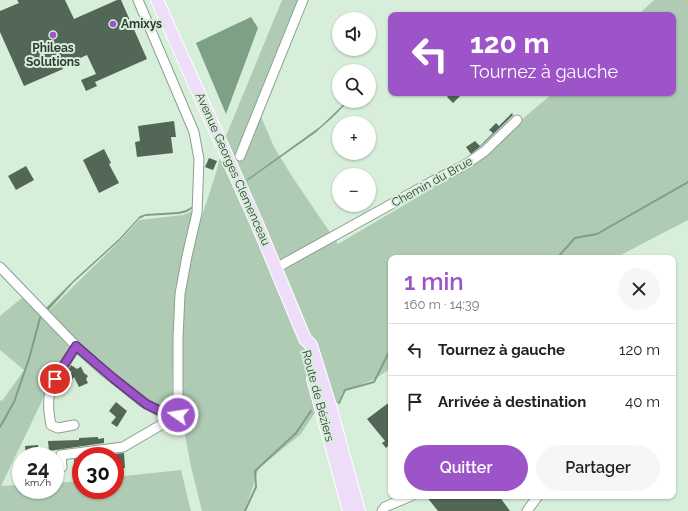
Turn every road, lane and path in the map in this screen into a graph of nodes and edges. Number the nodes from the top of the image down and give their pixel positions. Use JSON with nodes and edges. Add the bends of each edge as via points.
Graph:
{"nodes":[{"id":1,"x":138,"y":0,"type":"edge"},
{"id":2,"x":157,"y":0,"type":"edge"},
{"id":3,"x":163,"y":0,"type":"edge"},
{"id":4,"x":303,"y":0,"type":"edge"},
{"id":5,"x":191,"y":76,"type":"junction"},
{"id":6,"x":517,"y":120,"type":"dead end"},
{"id":7,"x":240,"y":156,"type":"dead end"},
{"id":8,"x":0,"y":267,"type":"edge"},
{"id":9,"x":276,"y":268,"type":"junction"},
{"id":10,"x":306,"y":339,"type":"junction"},
{"id":11,"x":76,"y":346,"type":"junction"},
{"id":12,"x":178,"y":415,"type":"junction"},
{"id":13,"x":74,"y":425,"type":"dead end"},
{"id":14,"x":64,"y":454,"type":"edge"},
{"id":15,"x":404,"y":499,"type":"edge"},
{"id":16,"x":536,"y":499,"type":"edge"},
{"id":17,"x":349,"y":511,"type":"edge"},
{"id":18,"x":359,"y":511,"type":"edge"},
{"id":19,"x":382,"y":511,"type":"edge"},
{"id":20,"x":527,"y":511,"type":"edge"}],
"edges":[{"from":1,"to":12,"type":"street","via":[[194,132],[199,160],[197,213],[180,294]]},
{"from":2,"to":5,"type":"main road","name":"Avenue Georges Clemenceau"},
{"from":3,"to":5,"type":"main road"},
{"from":4,"to":7,"type":"street"},
{"from":5,"to":9,"type":"main road","name":"Avenue Georges Clemenceau"},
{"from":6,"to":9,"type":"street","name":"Chemin du Brue","via":[[485,151],[465,165]]},
{"from":8,"to":11,"type":"street"},
{"from":9,"to":10,"type":"main road","name":"Avenue Georges Clemenceau"},
{"from":10,"to":17,"type":"main road","name":"Route de Béziers","via":[[304,346]]},
{"from":10,"to":18,"type":"main road","name":"Route de Béziers","via":[[311,345],[330,406]]},
{"from":11,"to":12,"type":"street","via":[[146,404],[164,413]]},
{"from":11,"to":13,"type":"street","via":[[55,379],[50,394],[49,412],[51,425],[58,428]]},
{"from":12,"to":14,"type":"street","via":[[123,447]]},
{"from":15,"to":19,"type":"street","via":[[384,507]]},
{"from":16,"to":20,"type":"street"}]}
